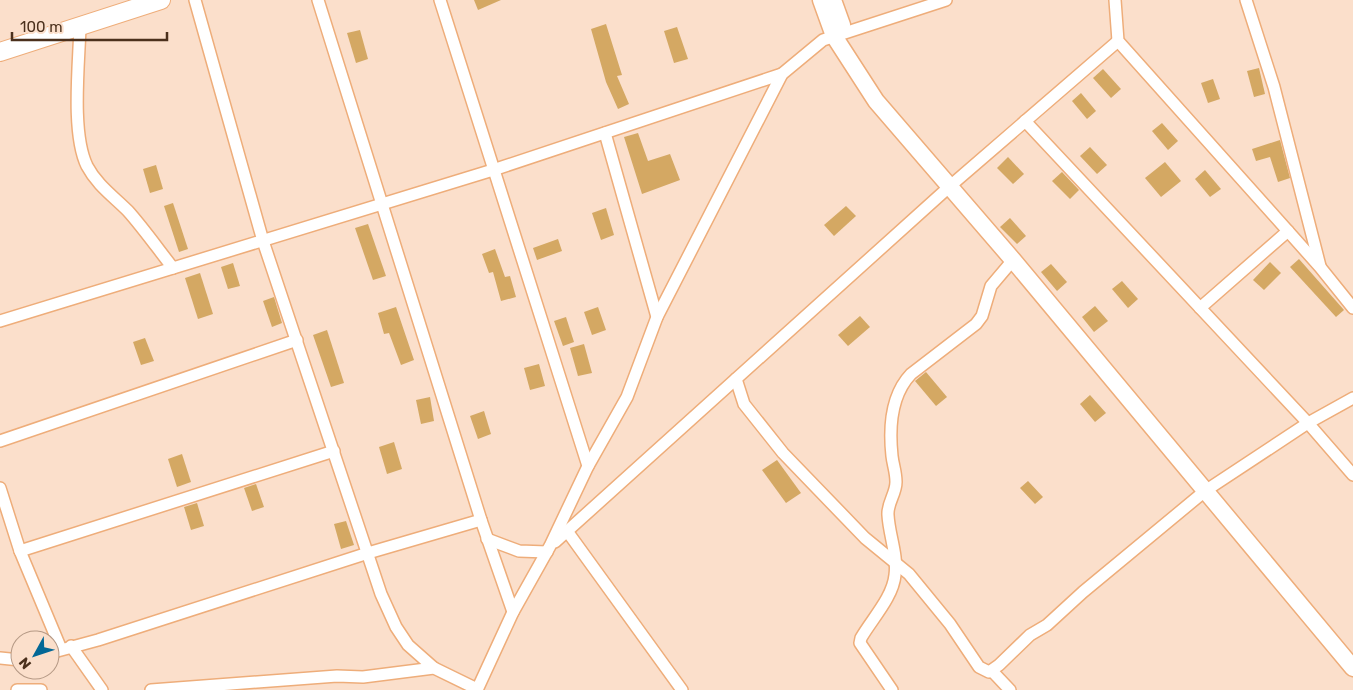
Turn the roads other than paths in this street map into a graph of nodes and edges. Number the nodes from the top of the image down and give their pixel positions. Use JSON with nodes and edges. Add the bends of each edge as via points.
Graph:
{"nodes":[{"id":1,"x":195,"y":0,"type":"edge"},
{"id":2,"x":318,"y":0,"type":"edge"},
{"id":3,"x":440,"y":0,"type":"edge"},
{"id":4,"x":821,"y":0,"type":"edge"},
{"id":5,"x":833,"y":0,"type":"edge"},
{"id":6,"x":946,"y":0,"type":"edge"},
{"id":7,"x":1115,"y":0,"type":"edge"},
{"id":8,"x":1246,"y":0,"type":"edge"},
{"id":9,"x":154,"y":1,"type":"edge"},
{"id":10,"x":80,"y":26,"type":"junction"},
{"id":11,"x":839,"y":34,"type":"junction"},
{"id":12,"x":1118,"y":42,"type":"junction"},
{"id":13,"x":0,"y":52,"type":"edge"},
{"id":14,"x":782,"y":74,"type":"junction"},
{"id":15,"x":1025,"y":120,"type":"junction"},
{"id":16,"x":605,"y":133,"type":"junction"},
{"id":17,"x":493,"y":170,"type":"junction"},
{"id":18,"x":948,"y":187,"type":"junction"},
{"id":19,"x":382,"y":205,"type":"junction"},
{"id":20,"x":1288,"y":231,"type":"junction"},
{"id":21,"x":263,"y":241,"type":"junction"},
{"id":22,"x":1013,"y":260,"type":"junction"},
{"id":23,"x":1320,"y":267,"type":"junction"},
{"id":24,"x":173,"y":268,"type":"junction"},
{"id":25,"x":1200,"y":308,"type":"junction"},
{"id":26,"x":1353,"y":308,"type":"edge"},
{"id":27,"x":657,"y":317,"type":"junction"},
{"id":28,"x":0,"y":321,"type":"edge"},
{"id":29,"x":297,"y":340,"type":"junction"},
{"id":30,"x":736,"y":379,"type":"junction"},
{"id":31,"x":1353,"y":398,"type":"edge"},
{"id":32,"x":1308,"y":423,"type":"junction"},
{"id":33,"x":0,"y":440,"type":"edge"},
{"id":34,"x":334,"y":451,"type":"junction"},
{"id":35,"x":588,"y":466,"type":"junction"},
{"id":36,"x":1353,"y":475,"type":"edge"},
{"id":37,"x":0,"y":488,"type":"edge"},
{"id":38,"x":1206,"y":491,"type":"junction"},
{"id":39,"x":481,"y":520,"type":"junction"},
{"id":40,"x":567,"y":531,"type":"junction"},
{"id":41,"x":487,"y":539,"type":"junction"},
{"id":42,"x":549,"y":549,"type":"junction"},
{"id":43,"x":20,"y":551,"type":"junction"},
{"id":44,"x":368,"y":553,"type":"junction"},
{"id":45,"x":896,"y":563,"type":"junction"},
{"id":46,"x":513,"y":612,"type":"junction"},
{"id":47,"x":61,"y":649,"type":"edge"},
{"id":48,"x":434,"y":668,"type":"junction"},
{"id":49,"x":1353,"y":668,"type":"edge"},
{"id":50,"x":992,"y":671,"type":"junction"},
{"id":51,"x":477,"y":689,"type":"edge"},
{"id":52,"x":17,"y":690,"type":"edge"},
{"id":53,"x":41,"y":690,"type":"edge"},
{"id":54,"x":102,"y":690,"type":"edge"},
{"id":55,"x":151,"y":690,"type":"edge"},
{"id":56,"x":682,"y":690,"type":"edge"},
{"id":57,"x":892,"y":690,"type":"edge"},
{"id":58,"x":1010,"y":690,"type":"edge"}],
"edges":[{"from":1,"to":21,"type":"street"},
{"from":2,"to":19,"type":"street"},
{"from":3,"to":17,"type":"street"},
{"from":4,"to":11,"type":"main road"},
{"from":5,"to":11,"type":"main road"},
{"from":6,"to":11,"type":"street"},
{"from":7,"to":12,"type":"street"},
{"from":8,"to":23,"type":"street","via":[[1274,87]]},
{"from":9,"to":10,"type":"main road"},
{"from":10,"to":13,"type":"main road"},
{"from":10,"to":24,"type":"street","via":[[79,129],[87,165],[97,182],[129,212]]},
{"from":11,"to":14,"type":"street","via":[[823,40]]},
{"from":11,"to":18,"type":"main road","via":[[853,68],[876,101]]},
{"from":12,"to":15,"type":"street"},
{"from":12,"to":20,"type":"street"},
{"from":14,"to":16,"type":"street"},
{"from":14,"to":27,"type":"street"},
{"from":15,"to":18,"type":"street"},
{"from":15,"to":25,"type":"street"},
{"from":16,"to":17,"type":"street"},
{"from":16,"to":27,"type":"street"},
{"from":17,"to":19,"type":"street"},
{"from":17,"to":35,"type":"street"},
{"from":18,"to":22,"type":"main road"},
{"from":18,"to":30,"type":"street"},
{"from":19,"to":21,"type":"street"},
{"from":19,"to":39,"type":"street"},
{"from":20,"to":23,"type":"street"},
{"from":20,"to":25,"type":"street"},
{"from":21,"to":24,"type":"street"},
{"from":21,"to":29,"type":"street"},
{"from":22,"to":38,"type":"main road"},
{"from":22,"to":45,"type":"street","via":[[991,286],[979,321],[911,374],[900,391],[890,426],[896,485],[888,514]]},
{"from":23,"to":26,"type":"street"},
{"from":24,"to":28,"type":"street"},
{"from":25,"to":32,"type":"street"},
{"from":27,"to":35,"type":"street","via":[[627,397]]},
{"from":29,"to":33,"type":"street"},
{"from":29,"to":34,"type":"street"},
{"from":30,"to":40,"type":"street"},
{"from":30,"to":45,"type":"street","via":[[744,404],[782,453],[865,538]]},
{"from":31,"to":32,"type":"street"},
{"from":32,"to":36,"type":"street"},
{"from":32,"to":38,"type":"street"},
{"from":34,"to":43,"type":"street"},
{"from":34,"to":44,"type":"street"},
{"from":35,"to":42,"type":"street"},
{"from":37,"to":43,"type":"street"},
{"from":38,"to":49,"type":"main road"},
{"from":38,"to":50,"type":"street","via":[[1047,625],[1030,635]]},
{"from":39,"to":41,"type":"street"},
{"from":39,"to":44,"type":"street"},
{"from":40,"to":42,"type":"street"},
{"from":40,"to":56,"type":"street"},
{"from":41,"to":42,"type":"street","via":[[519,551]]},
{"from":41,"to":46,"type":"street"},
{"from":42,"to":46,"type":"street"},
{"from":43,"to":47,"type":"street"},
{"from":44,"to":47,"type":"street"},
{"from":44,"to":48,"type":"street","via":[[396,627],[408,645]]},
{"from":45,"to":50,"type":"street","via":[[950,624],[979,667]]},
{"from":45,"to":57,"type":"street","via":[[892,586],[860,643]]},
{"from":46,"to":51,"type":"street"},
{"from":47,"to":54,"type":"street"},
{"from":48,"to":51,"type":"street"},
{"from":48,"to":55,"type":"street","via":[[363,677],[337,676]]},
{"from":50,"to":58,"type":"street"},
{"from":52,"to":53,"type":"street"}]}
